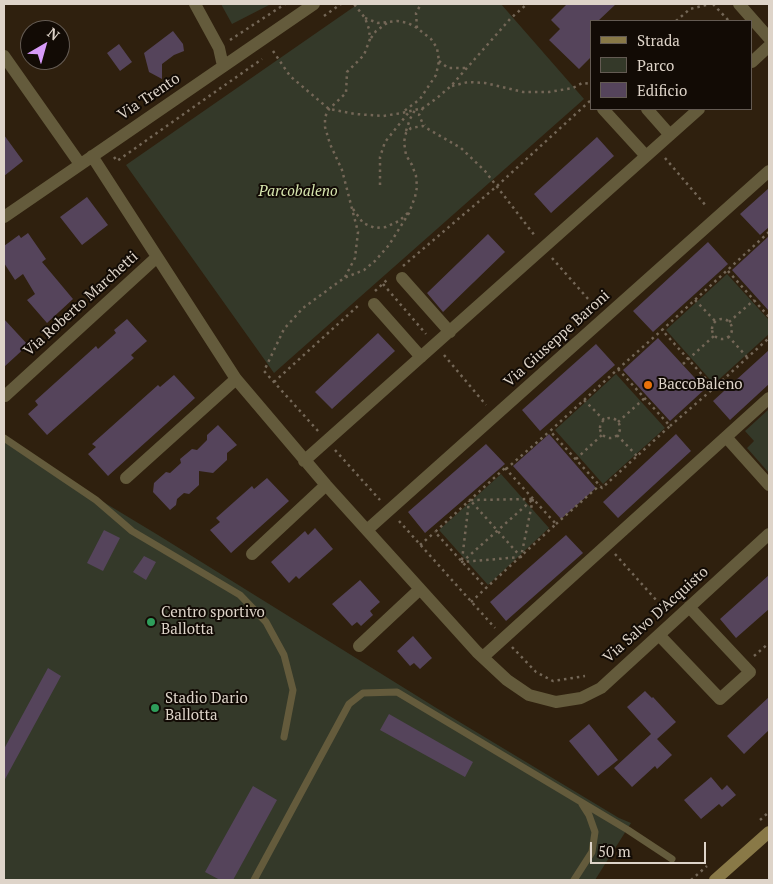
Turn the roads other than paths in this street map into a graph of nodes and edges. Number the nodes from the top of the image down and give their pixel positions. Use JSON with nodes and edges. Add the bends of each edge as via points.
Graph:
{"nodes":[{"id":1,"x":195,"y":4,"type":"edge"},
{"id":2,"x":314,"y":4,"type":"edge"},
{"id":3,"x":739,"y":4,"type":"edge"},
{"id":4,"x":769,"y":38,"type":"edge"},
{"id":5,"x":769,"y":46,"type":"edge"},
{"id":6,"x":4,"y":56,"type":"edge"},
{"id":7,"x":753,"y":61,"type":"edge"},
{"id":8,"x":223,"y":66,"type":"junction"},
{"id":9,"x":603,"y":110,"type":"edge"},
{"id":10,"x":648,"y":110,"type":"edge"},
{"id":11,"x":698,"y":110,"type":"edge"},
{"id":12,"x":670,"y":135,"type":"junction"},
{"id":13,"x":651,"y":152,"type":"junction"},
{"id":14,"x":92,"y":156,"type":"junction"},
{"id":15,"x":80,"y":164,"type":"junction"},
{"id":16,"x":769,"y":171,"type":"edge"},
{"id":17,"x":4,"y":217,"type":"edge"},
{"id":18,"x":157,"y":257,"type":"junction"},
{"id":19,"x":396,"y":276,"type":"road end"},
{"id":20,"x":371,"y":300,"type":"road end"},
{"id":21,"x":450,"y":332,"type":"junction"},
{"id":22,"x":421,"y":357,"type":"junction"},
{"id":23,"x":236,"y":379,"type":"junction"},
{"id":24,"x":6,"y":396,"type":"dead end"},
{"id":25,"x":769,"y":398,"type":"edge"},
{"id":26,"x":726,"y":437,"type":"junction"},
{"id":27,"x":4,"y":438,"type":"edge"},
{"id":28,"x":304,"y":461,"type":"junction"},
{"id":29,"x":126,"y":478,"type":"dead end"},
{"id":30,"x":326,"y":485,"type":"junction"},
{"id":31,"x":769,"y":485,"type":"edge"},
{"id":32,"x":366,"y":530,"type":"junction"},
{"id":33,"x":769,"y":534,"type":"edge"},
{"id":34,"x":252,"y":554,"type":"dead end"},
{"id":35,"x":420,"y":589,"type":"junction"},
{"id":36,"x":689,"y":607,"type":"junction"},
{"id":37,"x":659,"y":635,"type":"junction"},
{"id":38,"x":359,"y":646,"type":"dead end"},
{"id":39,"x":483,"y":657,"type":"junction"},
{"id":40,"x":556,"y":702,"type":"joint"},
{"id":41,"x":284,"y":737,"type":"dead end"},
{"id":42,"x":581,"y":803,"type":"junction"},
{"id":43,"x":769,"y":832,"type":"edge"},
{"id":44,"x":672,"y":859,"type":"dead end"},
{"id":45,"x":254,"y":880,"type":"edge"},
{"id":46,"x":574,"y":880,"type":"edge"},
{"id":47,"x":716,"y":880,"type":"edge"}],
"edges":[{"from":1,"to":8,"type":"street","via":[[218,48]]},
{"from":2,"to":8,"type":"street","name":"Via Trento"},
{"from":3,"to":4,"type":"street"},
{"from":5,"to":7,"type":"street"},
{"from":6,"to":15,"type":"street"},
{"from":8,"to":14,"type":"street","name":"Via Trento"},
{"from":9,"to":13,"type":"street"},
{"from":10,"to":12,"type":"street"},
{"from":11,"to":12,"type":"street"},
{"from":12,"to":13,"type":"street"},
{"from":13,"to":21,"type":"street"},
{"from":14,"to":15,"type":"street","name":"Via Trento"},
{"from":14,"to":18,"type":"street","name":"Via Roberto Marchetti"},
{"from":15,"to":17,"type":"street","name":"Via Trento"},
{"from":16,"to":32,"type":"street","name":"Via Giuseppe Baroni"},
{"from":18,"to":23,"type":"street","name":"Via Roberto Marchetti"},
{"from":18,"to":24,"type":"street","name":"Via Roberto Marchetti"},
{"from":19,"to":21,"type":"street"},
{"from":20,"to":22,"type":"street"},
{"from":21,"to":22,"type":"street"},
{"from":22,"to":28,"type":"street"},
{"from":23,"to":28,"type":"street","name":"Via Roberto Marchetti"},
{"from":23,"to":29,"type":"street"},
{"from":25,"to":26,"type":"street"},
{"from":26,"to":31,"type":"street"},
{"from":26,"to":39,"type":"street"},
{"from":27,"to":41,"type":"lane","via":[[96,500],[132,531],[240,595],[266,622],[284,655],[293,690]]},
{"from":28,"to":30,"type":"street","name":"Via Roberto Marchetti"},
{"from":30,"to":32,"type":"street","name":"Via Roberto Marchetti"},
{"from":30,"to":34,"type":"street"},
{"from":32,"to":35,"type":"street","name":"Via Roberto Marchetti"},
{"from":33,"to":36,"type":"street","name":"Via Salvo D'Acquisto"},
{"from":35,"to":38,"type":"street"},
{"from":35,"to":39,"type":"street","name":"Via Roberto Marchetti"},
{"from":36,"to":37,"type":"street","name":"Via Salvo D'Acquisto"},
{"from":36,"to":37,"type":"street","via":[[750,672],[720,700]]},
{"from":37,"to":40,"type":"street","name":"Via Salvo D'Acquisto","via":[[601,688],[581,698]]},
{"from":39,"to":40,"type":"street","name":"Via Roberto Marchetti","via":[[507,680],[529,694]]},
{"from":42,"to":44,"type":"lane"},
{"from":42,"to":45,"type":"lane","via":[[397,692],[363,693],[349,704]]},
{"from":42,"to":46,"type":"lane","via":[[595,832],[592,852]]},
{"from":43,"to":47,"type":"street"}]}
